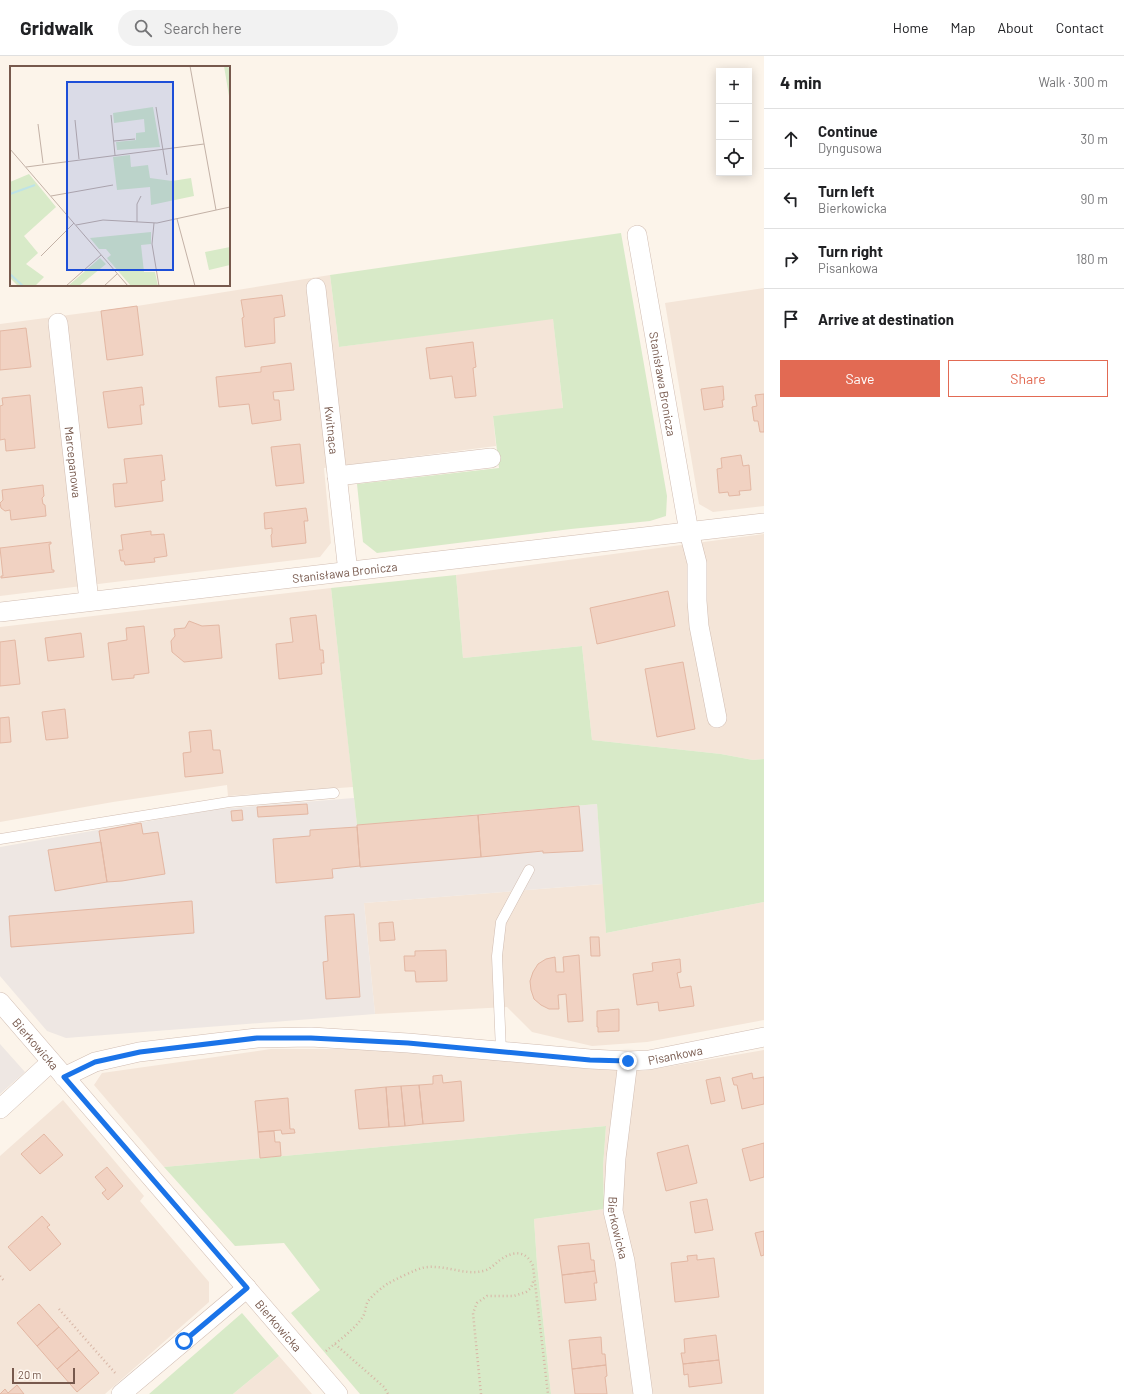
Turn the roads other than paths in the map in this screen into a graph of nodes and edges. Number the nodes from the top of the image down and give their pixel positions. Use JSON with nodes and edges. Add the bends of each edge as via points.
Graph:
{"nodes":[{"id":1,"x":637,"y":235,"type":"dead end"},
{"id":2,"x":316,"y":288,"type":"dead end"},
{"id":3,"x":58,"y":323,"type":"dead end"},
{"id":4,"x":491,"y":458,"type":"dead end"},
{"id":5,"x":338,"y":476,"type":"junction"},
{"id":6,"x":764,"y":523,"type":"edge"},
{"id":7,"x":690,"y":532,"type":"junction"},
{"id":8,"x":348,"y":572,"type":"junction"},
{"id":9,"x":90,"y":601,"type":"junction"},
{"id":10,"x":0,"y":612,"type":"edge"},
{"id":11,"x":718,"y":718,"type":"dead end"},
{"id":12,"x":334,"y":793,"type":"dead end"},
{"id":13,"x":0,"y":839,"type":"edge"},
{"id":14,"x":529,"y":870,"type":"dead end"},
{"id":15,"x":0,"y":1002,"type":"edge"},
{"id":16,"x":764,"y":1037,"type":"edge"},
{"id":17,"x":501,"y":1051,"type":"junction"},
{"id":18,"x":628,"y":1061,"type":"junction"},
{"id":19,"x":51,"y":1062,"type":"junction"},
{"id":20,"x":64,"y":1077,"type":"junction"},
{"id":21,"x":0,"y":1110,"type":"edge"},
{"id":22,"x":247,"y":1288,"type":"junction"},
{"id":23,"x":124,"y":1391,"type":"edge"},
{"id":24,"x":338,"y":1394,"type":"edge"},
{"id":25,"x":643,"y":1394,"type":"edge"}],
"edges":[{"from":1,"to":7,"type":"street","name":"Stanisława Bronicza"},
{"from":2,"to":5,"type":"street","name":"Kwitnąca"},
{"from":3,"to":9,"type":"street","name":"Marcepanowa"},
{"from":4,"to":5,"type":"street"},
{"from":5,"to":8,"type":"street","name":"Kwitnąca"},
{"from":6,"to":7,"type":"street","name":"Stanisława Bronicza"},
{"from":7,"to":8,"type":"street","name":"Stanisława Bronicza"},
{"from":7,"to":11,"type":"street","name":"Stanisława Bronicza","via":[[697,564],[699,626]]},
{"from":8,"to":9,"type":"street","name":"Stanisława Bronicza"},
{"from":9,"to":10,"type":"street","name":"Stanisława Bronicza"},
{"from":12,"to":13,"type":"lane","via":[[229,802]]},
{"from":14,"to":17,"type":"lane","via":[[501,922],[497,956]]},
{"from":15,"to":19,"type":"street","name":"Bierkowicka"},
{"from":16,"to":18,"type":"street","name":"Pisankowa","via":[[649,1060]]},
{"from":17,"to":18,"type":"street","name":"Pisankowa"},
{"from":17,"to":20,"type":"street","name":"Pisankowa","via":[[408,1043],[257,1038],[140,1052],[95,1062]]},
{"from":18,"to":25,"type":"street","name":"Bierkowicka","via":[[616,1158],[613,1211],[625,1261]]},
{"from":19,"to":20,"type":"street","name":"Bierkowicka"},
{"from":19,"to":21,"type":"street"},
{"from":20,"to":22,"type":"street","name":"Bierkowicka"},
{"from":22,"to":23,"type":"street"},
{"from":22,"to":24,"type":"street","name":"Bierkowicka"}]}
